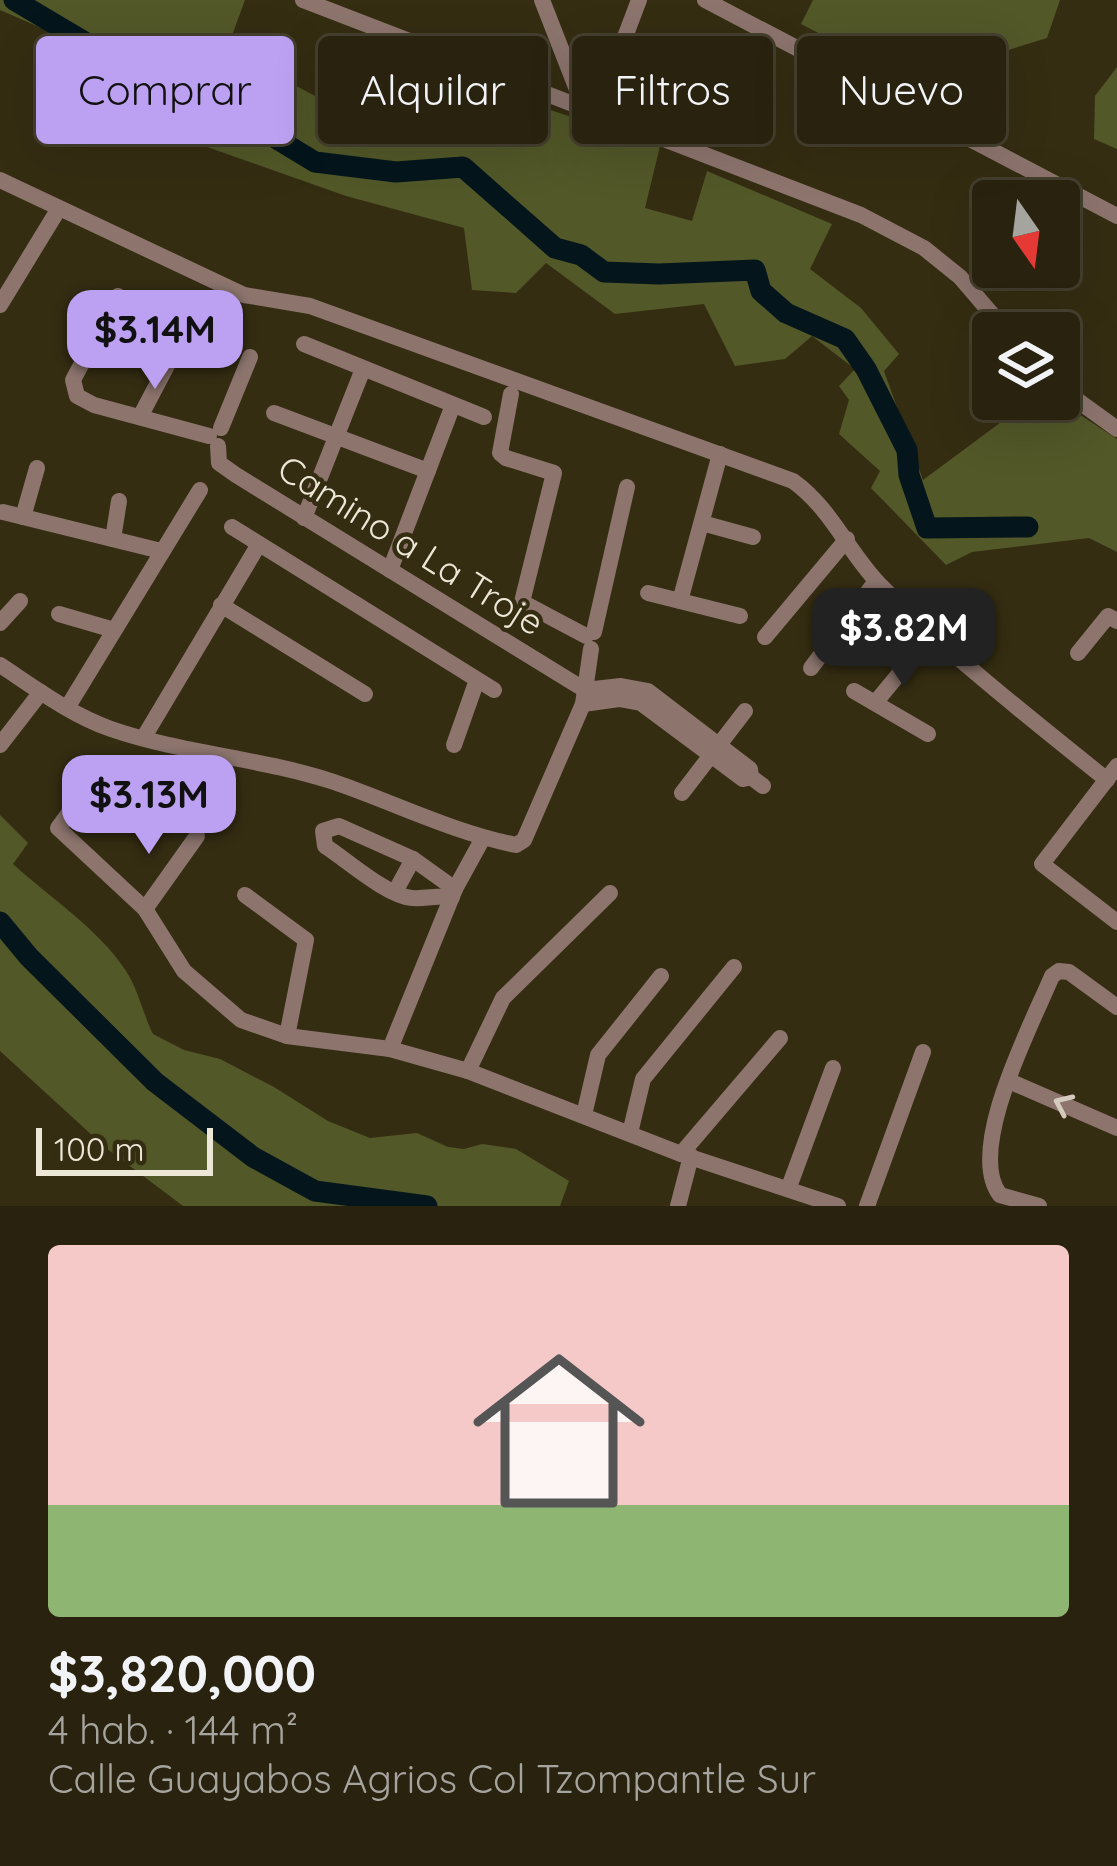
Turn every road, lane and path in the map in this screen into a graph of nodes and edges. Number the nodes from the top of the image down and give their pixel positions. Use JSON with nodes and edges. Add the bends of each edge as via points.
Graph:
{"nodes":[{"id":1,"x":303,"y":0,"type":"edge"},
{"id":2,"x":542,"y":0,"type":"edge"},
{"id":3,"x":639,"y":0,"type":"edge"},
{"id":4,"x":706,"y":0,"type":"edge"},
{"id":5,"x":623,"y":36,"type":"edge"},
{"id":6,"x":572,"y":68,"type":"edge"},
{"id":7,"x":572,"y":101,"type":"edge"},
{"id":8,"x":681,"y":144,"type":"edge"},
{"id":9,"x":0,"y":181,"type":"edge"},
{"id":10,"x":58,"y":209,"type":"junction"},
{"id":11,"x":1117,"y":216,"type":"edge"},
{"id":12,"x":118,"y":296,"type":"dead end"},
{"id":13,"x":0,"y":304,"type":"edge"},
{"id":14,"x":990,"y":312,"type":"edge"},
{"id":15,"x":192,"y":318,"type":"dead end"},
{"id":16,"x":304,"y":344,"type":"dead end"},
{"id":17,"x":250,"y":357,"type":"dead end"},
{"id":18,"x":363,"y":369,"type":"junction"},
{"id":19,"x":511,"y":394,"type":"dead end"},
{"id":20,"x":1080,"y":402,"type":"edge"},
{"id":21,"x":453,"y":404,"type":"junction"},
{"id":22,"x":274,"y":413,"type":"dead end"},
{"id":23,"x":142,"y":415,"type":"junction"},
{"id":24,"x":484,"y":417,"type":"dead end"},
{"id":25,"x":1117,"y":429,"type":"edge"},
{"id":26,"x":336,"y":436,"type":"junction"},
{"id":27,"x":216,"y":437,"type":"junction"},
{"id":28,"x":721,"y":454,"type":"junction"},
{"id":29,"x":37,"y":468,"type":"dead end"},
{"id":30,"x":428,"y":472,"type":"junction"},
{"id":31,"x":627,"y":487,"type":"dead end"},
{"id":32,"x":200,"y":490,"type":"dead end"},
{"id":33,"x":119,"y":502,"type":"dead end"},
{"id":34,"x":3,"y":512,"type":"edge"},
{"id":35,"x":23,"y":517,"type":"junction"},
{"id":36,"x":304,"y":518,"type":"junction"},
{"id":37,"x":702,"y":523,"type":"junction"},
{"id":38,"x":232,"y":527,"type":"dead end"},
{"id":39,"x":753,"y":537,"type":"dead end"},
{"id":40,"x":113,"y":539,"type":"junction"},
{"id":41,"x":847,"y":539,"type":"junction"},
{"id":42,"x":259,"y":544,"type":"junction"},
{"id":43,"x":161,"y":550,"type":"junction"},
{"id":44,"x":390,"y":570,"type":"junction"},
{"id":45,"x":876,"y":581,"type":"junction"},
{"id":46,"x":648,"y":592,"type":"dead end"},
{"id":47,"x":20,"y":601,"type":"dead end"},
{"id":48,"x":680,"y":601,"type":"junction"},
{"id":49,"x":220,"y":605,"type":"junction"},
{"id":50,"x":59,"y":614,"type":"dead end"},
{"id":51,"x":740,"y":616,"type":"dead end"},
{"id":52,"x":1117,"y":621,"type":"edge"},
{"id":53,"x":0,"y":623,"type":"edge"},
{"id":54,"x":114,"y":630,"type":"junction"},
{"id":55,"x":931,"y":635,"type":"junction"},
{"id":56,"x":765,"y":637,"type":"dead end"},
{"id":57,"x":590,"y":639,"type":"junction"},
{"id":58,"x":1078,"y":653,"type":"dead end"},
{"id":59,"x":0,"y":665,"type":"edge"},
{"id":60,"x":811,"y":668,"type":"dead end"},
{"id":61,"x":854,"y":691,"type":"dead end"},
{"id":62,"x":41,"y":692,"type":"junction"},
{"id":63,"x":365,"y":694,"type":"dead end"},
{"id":64,"x":584,"y":697,"type":"junction"},
{"id":65,"x":874,"y":703,"type":"junction"},
{"id":66,"x":67,"y":708,"type":"junction"},
{"id":67,"x":746,"y":711,"type":"dead end"},
{"id":68,"x":928,"y":734,"type":"dead end"},
{"id":69,"x":144,"y":737,"type":"junction"},
{"id":70,"x":454,"y":745,"type":"dead end"},
{"id":71,"x":0,"y":746,"type":"edge"},
{"id":72,"x":714,"y":751,"type":"junction"},
{"id":73,"x":1112,"y":773,"type":"edge"},
{"id":74,"x":757,"y":782,"type":"dead end"},
{"id":75,"x":682,"y":793,"type":"dead end"},
{"id":76,"x":142,"y":795,"type":"dead end"},
{"id":77,"x":197,"y":836,"type":"dead end"},
{"id":78,"x":483,"y":838,"type":"junction"},
{"id":79,"x":413,"y":859,"type":"junction"},
{"id":80,"x":395,"y":892,"type":"junction"},
{"id":81,"x":454,"y":893,"type":"junction"},
{"id":82,"x":610,"y":893,"type":"dead end"},
{"id":83,"x":245,"y":896,"type":"dead end"},
{"id":84,"x":145,"y":909,"type":"junction"},
{"id":85,"x":1117,"y":922,"type":"edge"},
{"id":86,"x":734,"y":967,"type":"dead end"},
{"id":87,"x":661,"y":976,"type":"dead end"},
{"id":88,"x":1117,"y":1007,"type":"edge"},
{"id":89,"x":287,"y":1036,"type":"junction"},
{"id":90,"x":780,"y":1039,"type":"dead end"},
{"id":91,"x":390,"y":1049,"type":"junction"},
{"id":92,"x":922,"y":1052,"type":"dead end"},
{"id":93,"x":833,"y":1068,"type":"dead end"},
{"id":94,"x":468,"y":1071,"type":"junction"},
{"id":95,"x":1009,"y":1081,"type":"junction"},
{"id":96,"x":584,"y":1115,"type":"junction"},
{"id":97,"x":1117,"y":1128,"type":"edge"},
{"id":98,"x":630,"y":1133,"type":"junction"},
{"id":99,"x":686,"y":1155,"type":"junction"},
{"id":100,"x":793,"y":1195,"type":"edge"},
{"id":101,"x":679,"y":1202,"type":"edge"},
{"id":102,"x":702,"y":1206,"type":"edge"},
{"id":103,"x":838,"y":1206,"type":"edge"},
{"id":104,"x":867,"y":1206,"type":"edge"},
{"id":105,"x":1039,"y":1206,"type":"edge"}],
"edges":[{"from":1,"to":7,"type":"street"},
{"from":2,"to":6,"type":"street"},
{"from":3,"to":5,"type":"street"},
{"from":4,"to":11,"type":"street"},
{"from":8,"to":14,"type":"street","via":[[924,248]]},
{"from":9,"to":10,"type":"street"},
{"from":10,"to":13,"type":"street"},
{"from":10,"to":28,"type":"street","via":[[244,295],[310,306]]},
{"from":12,"to":23,"type":"street","via":[[73,389],[85,402]]},
{"from":15,"to":23,"type":"street"},
{"from":16,"to":18,"type":"street"},
{"from":17,"to":27,"type":"street"},
{"from":18,"to":21,"type":"street"},
{"from":18,"to":26,"type":"street"},
{"from":19,"to":57,"type":"street","via":[[500,453],[554,473],[522,602]]},
{"from":20,"to":25,"type":"street"},
{"from":21,"to":24,"type":"street"},
{"from":21,"to":30,"type":"street"},
{"from":22,"to":26,"type":"street"},
{"from":23,"to":27,"type":"street"},
{"from":26,"to":30,"type":"street"},
{"from":26,"to":36,"type":"street"},
{"from":27,"to":36,"type":"street","name":"Camino a La Troje","via":[[219,463]]},
{"from":28,"to":37,"type":"street"},
{"from":28,"to":41,"type":"street","via":[[813,495]]},
{"from":29,"to":35,"type":"street"},
{"from":30,"to":44,"type":"street"},
{"from":31,"to":57,"type":"street"},
{"from":32,"to":43,"type":"street"},
{"from":33,"to":40,"type":"street"},
{"from":34,"to":35,"type":"street"},
{"from":35,"to":40,"type":"street"},
{"from":36,"to":44,"type":"street","name":"Camino a La Troje"},
{"from":37,"to":39,"type":"street"},
{"from":37,"to":48,"type":"street"},
{"from":38,"to":42,"type":"street"},
{"from":40,"to":43,"type":"street"},
{"from":41,"to":45,"type":"street"},
{"from":41,"to":56,"type":"street"},
{"from":42,"to":49,"type":"street"},
{"from":42,"to":70,"type":"street","via":[[486,685]]},
{"from":43,"to":54,"type":"street"},
{"from":44,"to":64,"type":"street","name":"Camino a La Troje"},
{"from":45,"to":55,"type":"street"},
{"from":45,"to":60,"type":"street"},
{"from":46,"to":48,"type":"street"},
{"from":47,"to":53,"type":"street"},
{"from":48,"to":51,"type":"street"},
{"from":49,"to":63,"type":"street"},
{"from":49,"to":69,"type":"street"},
{"from":50,"to":54,"type":"street"},
{"from":52,"to":58,"type":"street","via":[[1101,621]]},
{"from":54,"to":66,"type":"street"},
{"from":55,"to":65,"type":"street"},
{"from":55,"to":73,"type":"street"},
{"from":57,"to":64,"type":"street"},
{"from":59,"to":62,"type":"street"},
{"from":61,"to":65,"type":"street"},
{"from":62,"to":66,"type":"street"},
{"from":62,"to":71,"type":"street"},
{"from":64,"to":72,"type":"street","via":[[630,693]]},
{"from":64,"to":78,"type":"street","via":[[519,844]]},
{"from":65,"to":68,"type":"street"},
{"from":66,"to":69,"type":"street"},
{"from":67,"to":72,"type":"street"},
{"from":69,"to":78,"type":"street","via":[[334,783]]},
{"from":72,"to":74,"type":"street","via":[[742,779]]},
{"from":72,"to":75,"type":"street"},
{"from":73,"to":85,"type":"street","via":[[1042,864]]},
{"from":76,"to":84,"type":"street","via":[[102,768],[58,828]]},
{"from":77,"to":84,"type":"street"},
{"from":78,"to":81,"type":"street"},
{"from":79,"to":80,"type":"street"},
{"from":79,"to":80,"type":"street","via":[[338,826],[323,831],[325,846]]},
{"from":79,"to":81,"type":"street"},
{"from":80,"to":81,"type":"street","via":[[416,899]]},
{"from":81,"to":91,"type":"street"},
{"from":82,"to":94,"type":"street","via":[[503,998]]},
{"from":83,"to":89,"type":"street","via":[[306,940]]},
{"from":84,"to":89,"type":"street","via":[[184,971],[241,1020]]},
{"from":86,"to":98,"type":"street","via":[[643,1079]]},
{"from":87,"to":96,"type":"street","via":[[598,1055]]},
{"from":88,"to":95,"type":"street","via":[[1059,971]]},
{"from":89,"to":91,"type":"street"},
{"from":90,"to":99,"type":"street"},
{"from":91,"to":94,"type":"street"},
{"from":92,"to":104,"type":"street"},
{"from":93,"to":100,"type":"street"},
{"from":94,"to":96,"type":"street"},
{"from":97,"to":95,"type":"street","one_way":true},
{"from":95,"to":105,"type":"street","via":[[993,1128],[993,1182],[1000,1195]]},
{"from":96,"to":98,"type":"street"},
{"from":98,"to":99,"type":"street"},
{"from":99,"to":100,"type":"street"},
{"from":99,"to":101,"type":"street"},
{"from":100,"to":103,"type":"street"},
{"from":101,"to":102,"type":"street"}]}
